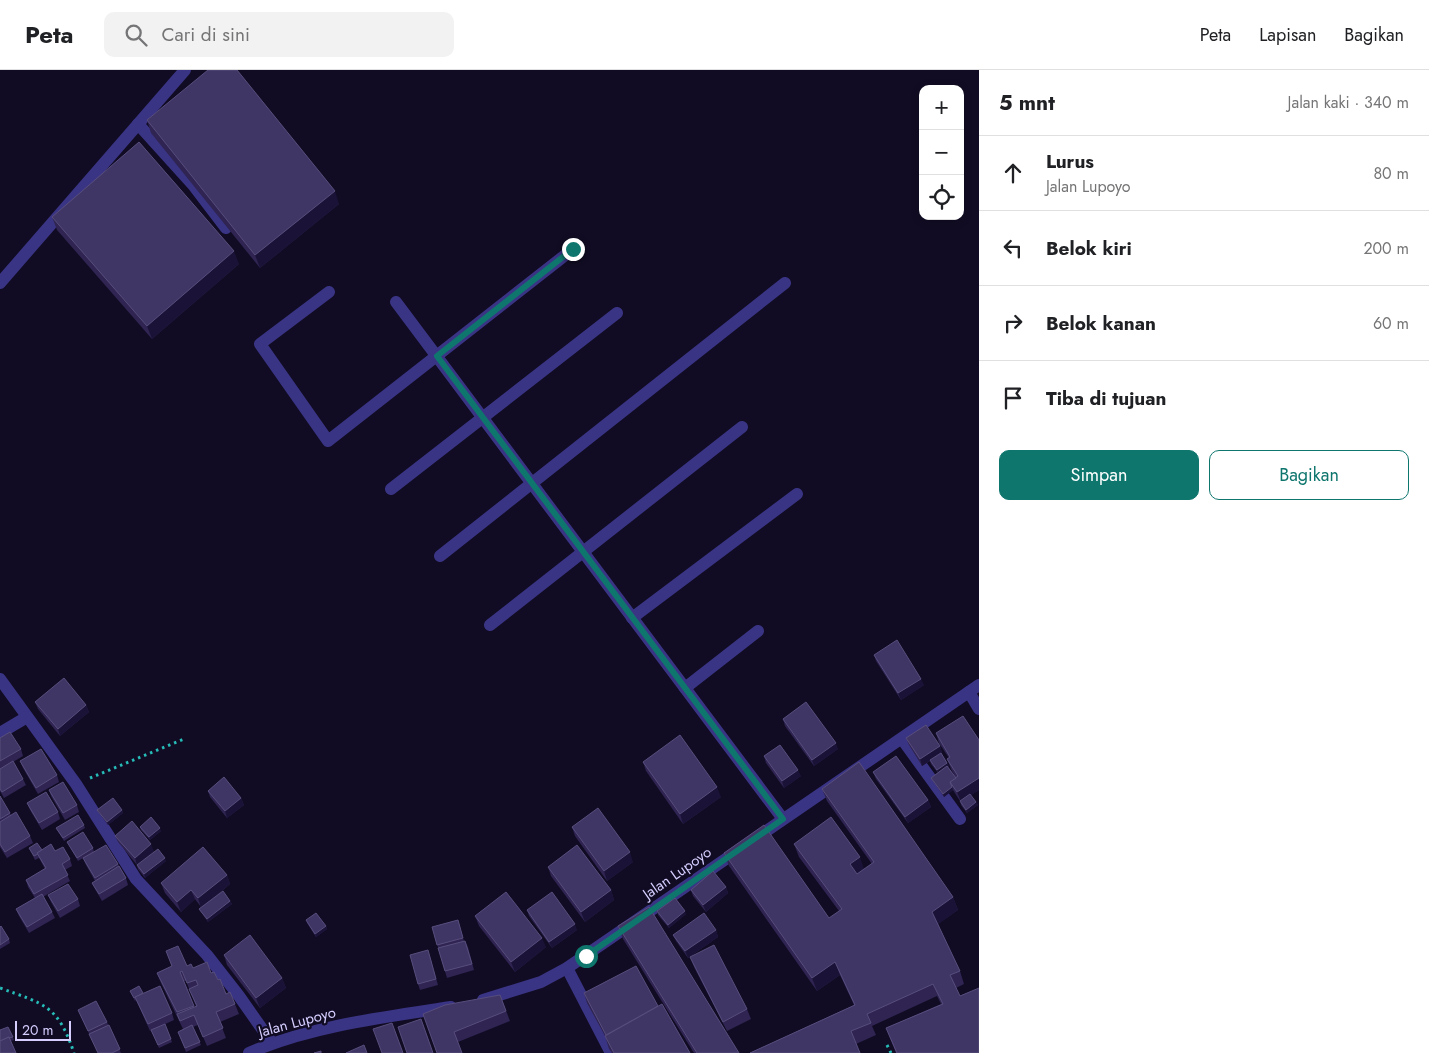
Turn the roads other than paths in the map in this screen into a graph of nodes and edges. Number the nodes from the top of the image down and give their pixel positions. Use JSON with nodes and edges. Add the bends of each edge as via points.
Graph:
{"nodes":[{"id":1,"x":185,"y":70,"type":"edge"},
{"id":2,"x":138,"y":124,"type":"junction"},
{"id":3,"x":226,"y":228,"type":"edge"},
{"id":4,"x":573,"y":249,"type":"dead end"},
{"id":5,"x":0,"y":283,"type":"edge"},
{"id":6,"x":785,"y":283,"type":"dead end"},
{"id":7,"x":329,"y":292,"type":"dead end"},
{"id":8,"x":396,"y":302,"type":"dead end"},
{"id":9,"x":617,"y":313,"type":"dead end"},
{"id":10,"x":437,"y":356,"type":"junction"},
{"id":11,"x":483,"y":416,"type":"junction"},
{"id":12,"x":742,"y":427,"type":"dead end"},
{"id":13,"x":533,"y":484,"type":"junction"},
{"id":14,"x":390,"y":489,"type":"dead end"},
{"id":15,"x":797,"y":494,"type":"dead end"},
{"id":16,"x":583,"y":552,"type":"junction"},
{"id":17,"x":440,"y":556,"type":"dead end"},
{"id":18,"x":632,"y":618,"type":"junction"},
{"id":19,"x":490,"y":624,"type":"dead end"},
{"id":20,"x":758,"y":631,"type":"dead end"},
{"id":21,"x":0,"y":679,"type":"edge"},
{"id":22,"x":685,"y":688,"type":"junction"},
{"id":23,"x":974,"y":689,"type":"edge"},
{"id":24,"x":979,"y":710,"type":"edge"},
{"id":25,"x":27,"y":717,"type":"junction"},
{"id":26,"x":0,"y":734,"type":"edge"},
{"id":27,"x":902,"y":739,"type":"junction"},
{"id":28,"x":783,"y":819,"type":"junction"},
{"id":29,"x":960,"y":819,"type":"dead end"},
{"id":30,"x":567,"y":968,"type":"junction"},
{"id":31,"x":272,"y":1043,"type":"junction"},
{"id":32,"x":248,"y":1053,"type":"edge"},
{"id":33,"x":611,"y":1053,"type":"edge"}],
"edges":[{"from":1,"to":2,"type":"street"},
{"from":2,"to":3,"type":"street","via":[[187,178]]},
{"from":2,"to":5,"type":"street"},
{"from":4,"to":10,"type":"street"},
{"from":6,"to":13,"type":"street"},
{"from":7,"to":10,"type":"street","via":[[260,344],[328,441]]},
{"from":8,"to":10,"type":"street"},
{"from":9,"to":11,"type":"street"},
{"from":10,"to":11,"type":"street"},
{"from":11,"to":13,"type":"street"},
{"from":11,"to":14,"type":"street"},
{"from":12,"to":16,"type":"street"},
{"from":13,"to":16,"type":"street"},
{"from":13,"to":17,"type":"street"},
{"from":15,"to":18,"type":"street"},
{"from":16,"to":18,"type":"street"},
{"from":16,"to":19,"type":"street"},
{"from":18,"to":22,"type":"street"},
{"from":20,"to":22,"type":"street"},
{"from":21,"to":25,"type":"street"},
{"from":22,"to":28,"type":"street"},
{"from":23,"to":24,"type":"street"},
{"from":23,"to":27,"type":"street","name":"Jalan Lupoyo"},
{"from":25,"to":26,"type":"street"},
{"from":25,"to":31,"type":"street","via":[[76,784],[136,879],[207,955]]},
{"from":27,"to":28,"type":"street","name":"Jalan Lupoyo"},
{"from":27,"to":29,"type":"street"},
{"from":28,"to":30,"type":"street","name":"Jalan Lupoyo"},
{"from":30,"to":31,"type":"street","name":"Jalan Lupoyo","via":[[534,985],[466,1004]]},
{"from":30,"to":33,"type":"street"},
{"from":31,"to":32,"type":"street","name":"Jalan Lupoyo"}]}
